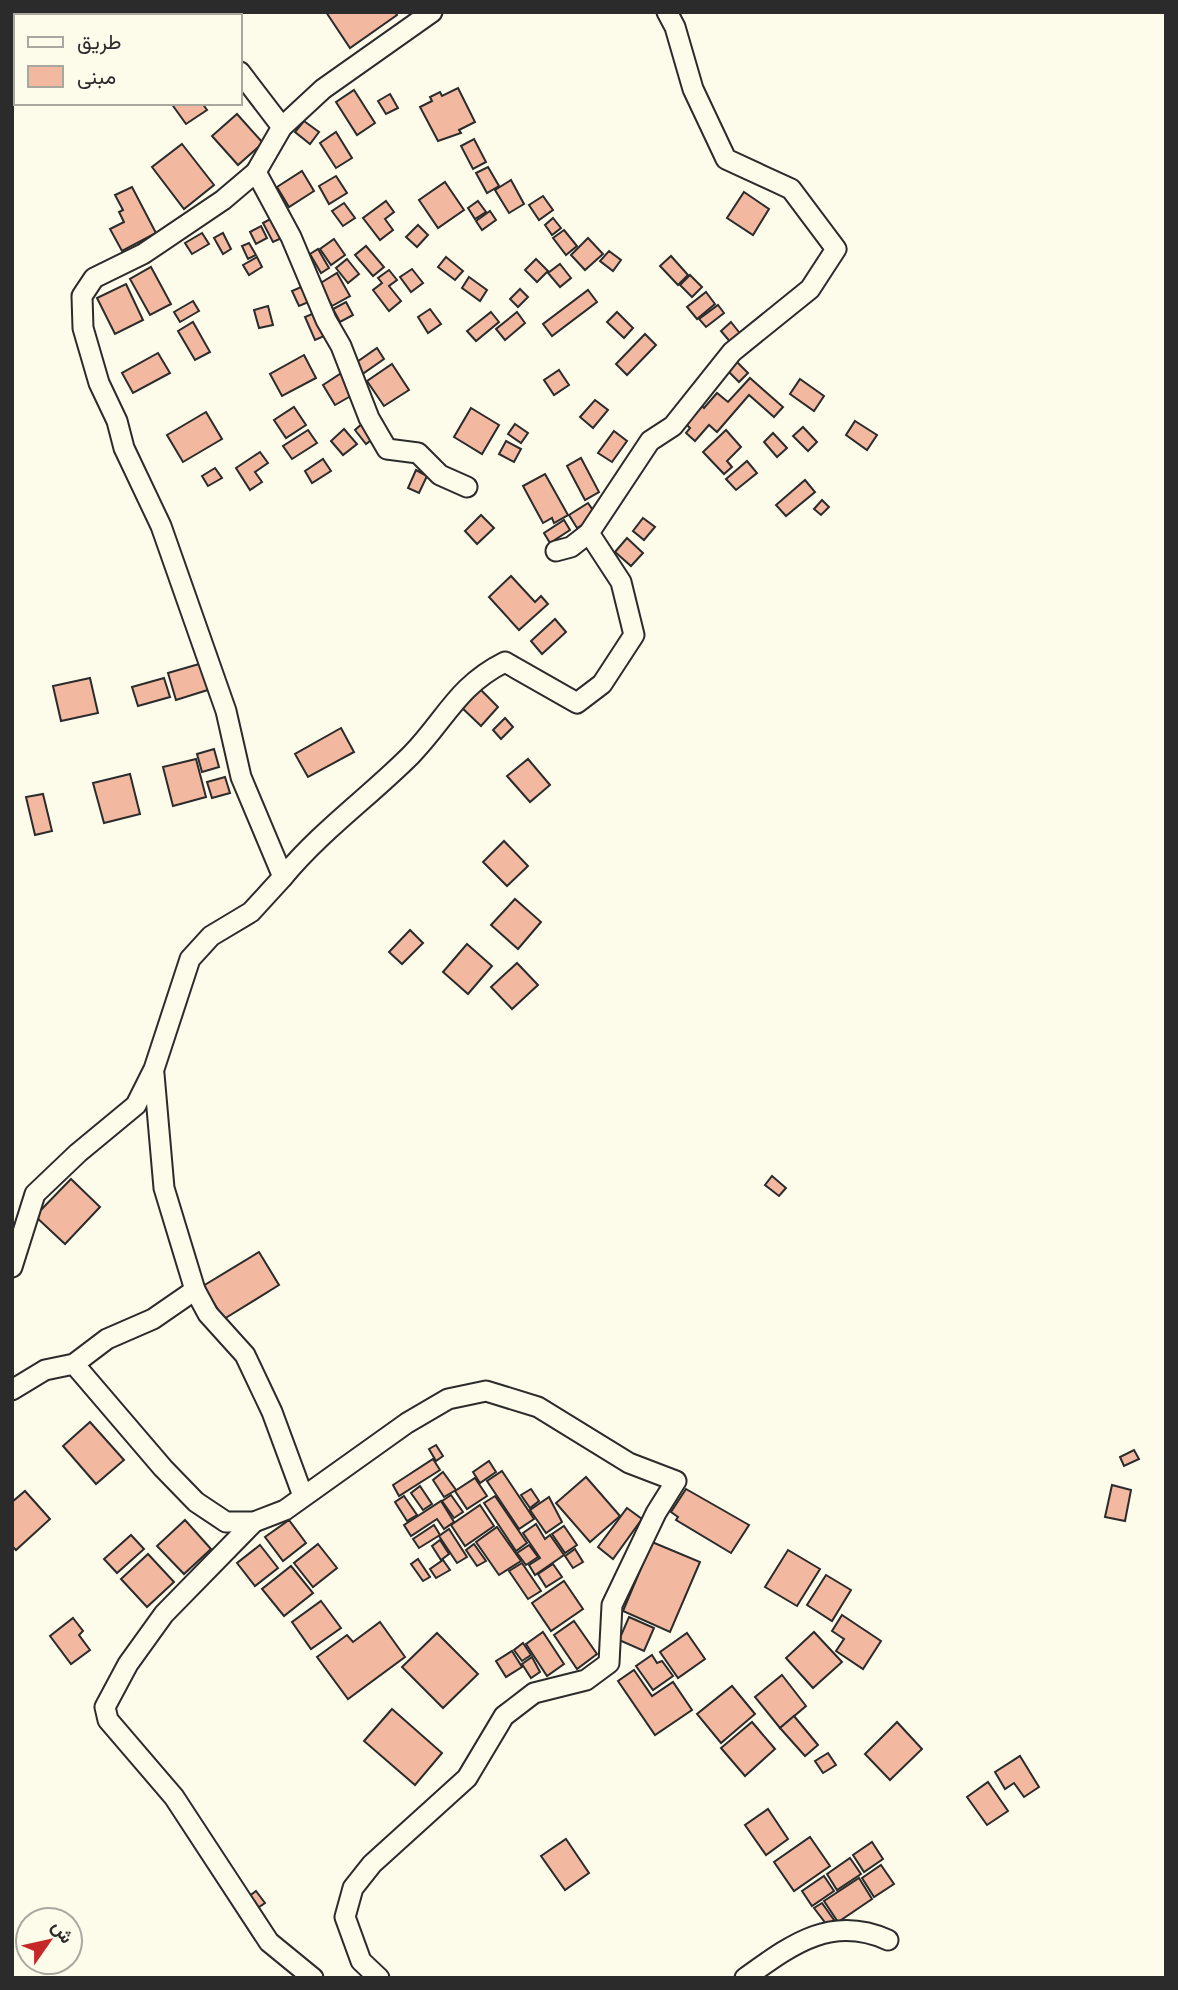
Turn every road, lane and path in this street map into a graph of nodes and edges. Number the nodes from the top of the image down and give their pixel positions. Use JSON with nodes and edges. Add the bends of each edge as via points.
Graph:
{"nodes":[{"id":1,"x":432,"y":12,"type":"edge"},
{"id":2,"x":667,"y":12,"type":"edge"},
{"id":3,"x":242,"y":75,"type":"edge"},
{"id":4,"x":282,"y":127,"type":"junction"},
{"id":5,"x":256,"y":172,"type":"junction"},
{"id":6,"x":467,"y":487,"type":"dead end"},
{"id":7,"x":589,"y":533,"type":"junction"},
{"id":8,"x":556,"y":551,"type":"dead end"},
{"id":9,"x":283,"y":877,"type":"junction"},
{"id":10,"x":154,"y":1069,"type":"junction"},
{"id":11,"x":12,"y":1267,"type":"edge"},
{"id":12,"x":195,"y":1290,"type":"junction"},
{"id":13,"x":74,"y":1364,"type":"junction"},
{"id":14,"x":12,"y":1390,"type":"edge"},
{"id":15,"x":303,"y":1496,"type":"junction"},
{"id":16,"x":254,"y":1522,"type":"junction"},
{"id":17,"x":888,"y":1940,"type":"dead end"},
{"id":18,"x":313,"y":1978,"type":"edge"},
{"id":19,"x":379,"y":1978,"type":"edge"},
{"id":20,"x":745,"y":1978,"type":"edge"}],
"edges":[{"from":1,"to":4,"type":"street","via":[[323,89]]},
{"from":2,"to":7,"type":"street","via":[[693,89],[726,159],[791,189],[836,249],[810,289],[732,352],[673,426],[650,442]]},
{"from":3,"to":4,"type":"street"},
{"from":4,"to":5,"type":"street"},
{"from":5,"to":6,"type":"street","via":[[291,237],[369,418],[387,449],[418,453],[440,475]]},
{"from":5,"to":9,"type":"street","via":[[143,254],[94,278],[82,296],[83,328],[124,448],[161,526],[226,711],[241,777]]},
{"from":7,"to":8,"type":"street","via":[[571,547]]},
{"from":7,"to":9,"type":"street","via":[[621,582],[634,635],[602,684],[578,703],[505,662],[479,675],[412,754],[313,843]]},
{"from":9,"to":10,"type":"street","via":[[251,912],[211,936],[190,959]]},
{"from":10,"to":11,"type":"street","via":[[136,1105],[36,1194]]},
{"from":10,"to":12,"type":"street","via":[[164,1188]]},
{"from":12,"to":13,"type":"street","via":[[153,1319],[107,1339]]},
{"from":12,"to":15,"type":"street","via":[[208,1314],[245,1355]]},
{"from":13,"to":14,"type":"street","via":[[45,1370]]},
{"from":13,"to":16,"type":"street","via":[[196,1502],[226,1522]]},
{"from":15,"to":16,"type":"street","via":[[285,1510]]},
{"from":15,"to":19,"type":"street","via":[[448,1399],[486,1391],[538,1407],[629,1463],[676,1481],[612,1605],[609,1663],[586,1680],[534,1693],[504,1716],[467,1777],[372,1864],[353,1888],[345,1917],[361,1961]]},
{"from":16,"to":18,"type":"street","via":[[164,1614],[128,1664],[105,1707],[108,1720],[174,1797],[269,1942]]},
{"from":17,"to":20,"type":"street","via":[[839,1930],[797,1941]]}]}
